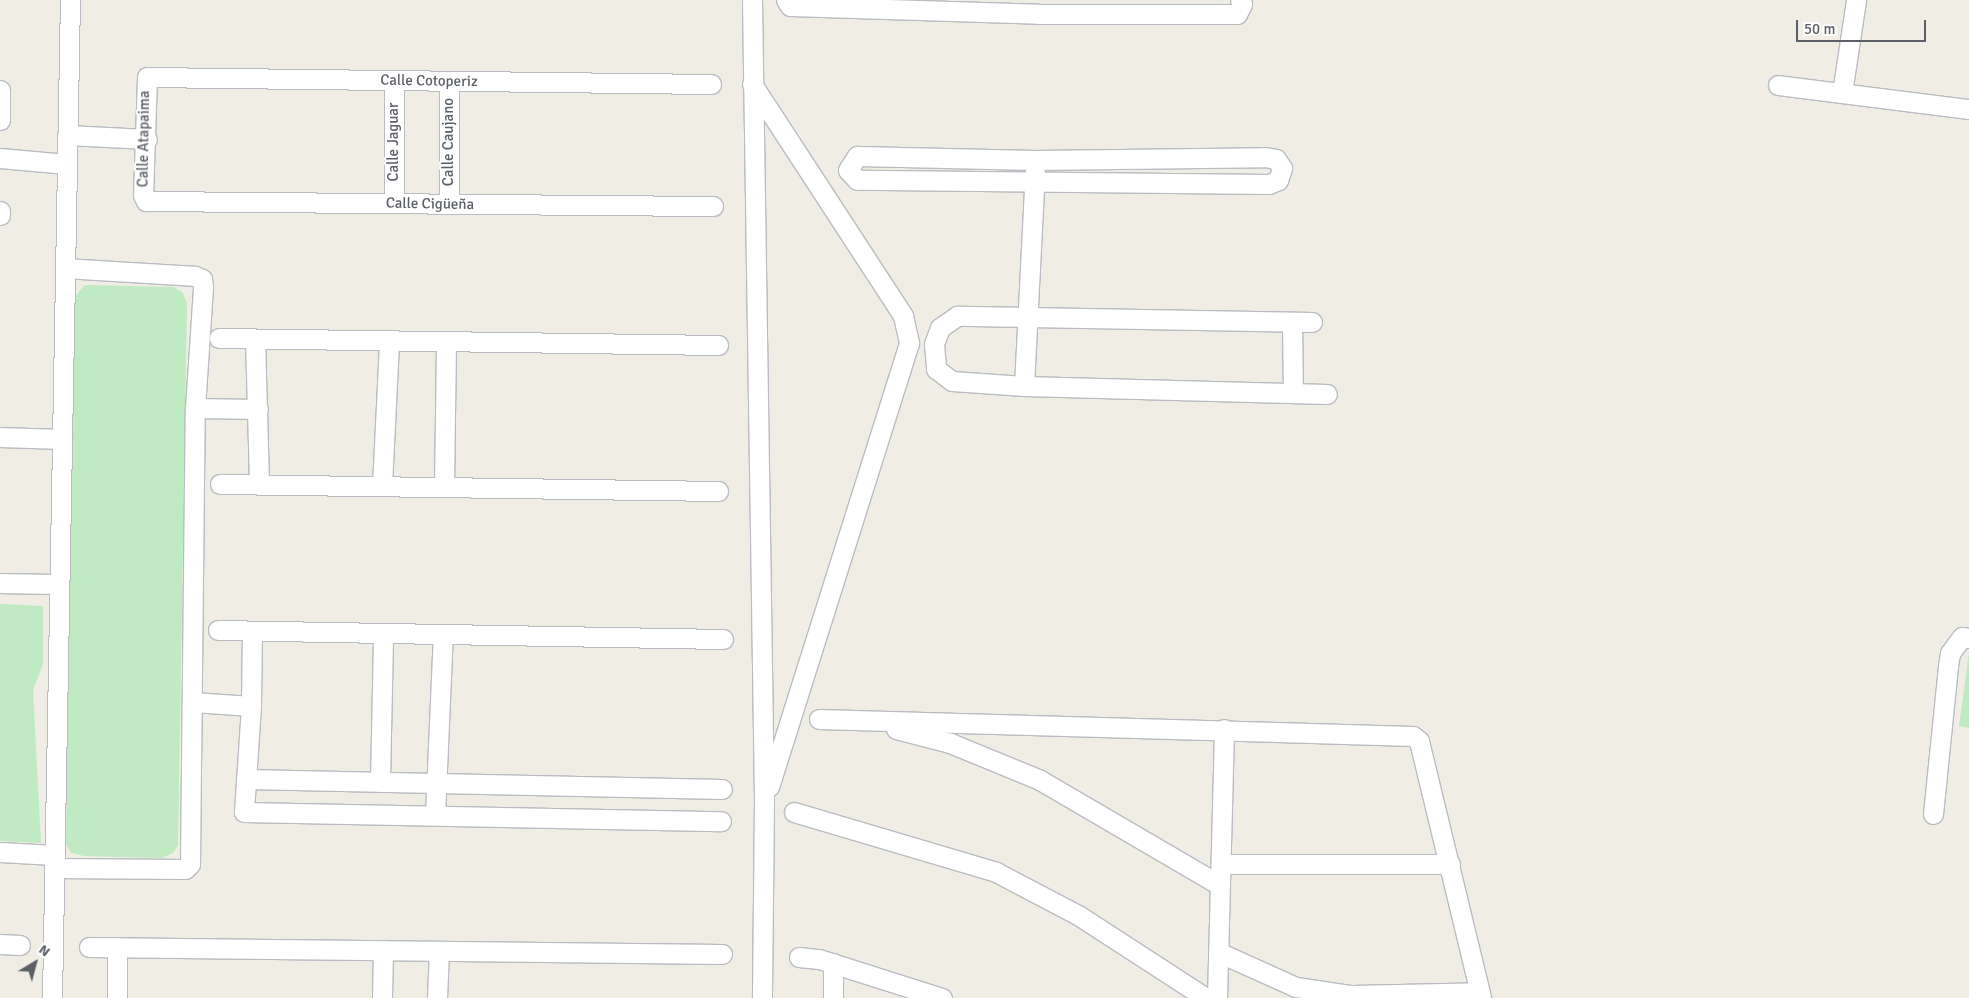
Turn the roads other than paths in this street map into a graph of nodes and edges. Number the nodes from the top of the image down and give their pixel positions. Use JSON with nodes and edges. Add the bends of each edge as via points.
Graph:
{"nodes":[{"id":1,"x":70,"y":0,"type":"edge"},
{"id":2,"x":752,"y":0,"type":"edge"},
{"id":3,"x":786,"y":0,"type":"edge"},
{"id":4,"x":1240,"y":0,"type":"edge"},
{"id":5,"x":1856,"y":0,"type":"edge"},
{"id":6,"x":1040,"y":7,"type":"edge"},
{"id":7,"x":147,"y":77,"type":"joint"},
{"id":8,"x":394,"y":80,"type":"junction"},
{"id":9,"x":449,"y":81,"type":"junction"},
{"id":10,"x":711,"y":84,"type":"dead end"},
{"id":11,"x":752,"y":84,"type":"junction"},
{"id":12,"x":1778,"y":85,"type":"dead end"},
{"id":13,"x":0,"y":90,"type":"edge"},
{"id":14,"x":1842,"y":93,"type":"junction"},
{"id":15,"x":1969,"y":106,"type":"edge"},
{"id":16,"x":0,"y":120,"type":"edge"},
{"id":17,"x":67,"y":135,"type":"junction"},
{"id":18,"x":147,"y":139,"type":"junction"},
{"id":19,"x":0,"y":158,"type":"edge"},
{"id":20,"x":1035,"y":160,"type":"junction"},
{"id":21,"x":67,"y":164,"type":"junction"},
{"id":22,"x":1035,"y":182,"type":"junction"},
{"id":23,"x":146,"y":201,"type":"joint"},
{"id":24,"x":394,"y":203,"type":"junction"},
{"id":25,"x":449,"y":204,"type":"junction"},
{"id":26,"x":713,"y":206,"type":"dead end"},
{"id":27,"x":0,"y":211,"type":"edge"},
{"id":28,"x":0,"y":214,"type":"edge"},
{"id":29,"x":65,"y":268,"type":"junction"},
{"id":30,"x":1025,"y":318,"type":"junction"},
{"id":31,"x":1292,"y":322,"type":"junction"},
{"id":32,"x":1312,"y":322,"type":"dead end"},
{"id":33,"x":219,"y":338,"type":"dead end"},
{"id":34,"x":255,"y":339,"type":"junction"},
{"id":35,"x":389,"y":340,"type":"junction"},
{"id":36,"x":446,"y":342,"type":"junction"},
{"id":37,"x":909,"y":342,"type":"junction"},
{"id":38,"x":718,"y":345,"type":"dead end"},
{"id":39,"x":934,"y":346,"type":"junction"},
{"id":40,"x":1024,"y":386,"type":"junction"},
{"id":41,"x":1294,"y":393,"type":"junction"},
{"id":42,"x":1327,"y":394,"type":"dead end"},
{"id":43,"x":195,"y":408,"type":"junction"},
{"id":44,"x":258,"y":409,"type":"junction"},
{"id":45,"x":0,"y":437,"type":"edge"},
{"id":46,"x":62,"y":439,"type":"junction"},
{"id":47,"x":220,"y":484,"type":"dead end"},
{"id":48,"x":259,"y":484,"type":"junction"},
{"id":49,"x":382,"y":486,"type":"junction"},
{"id":50,"x":444,"y":487,"type":"junction"},
{"id":51,"x":718,"y":491,"type":"dead end"},
{"id":52,"x":0,"y":583,"type":"edge"},
{"id":53,"x":60,"y":584,"type":"junction"},
{"id":54,"x":218,"y":630,"type":"dead end"},
{"id":55,"x":252,"y":631,"type":"junction"},
{"id":56,"x":383,"y":634,"type":"junction"},
{"id":57,"x":443,"y":635,"type":"junction"},
{"id":58,"x":1969,"y":638,"type":"edge"},
{"id":59,"x":723,"y":639,"type":"dead end"},
{"id":60,"x":193,"y":702,"type":"junction"},
{"id":61,"x":251,"y":706,"type":"junction"},
{"id":62,"x":819,"y":719,"type":"dead end"},
{"id":63,"x":861,"y":720,"type":"junction"},
{"id":64,"x":1224,"y":730,"type":"junction"},
{"id":65,"x":246,"y":779,"type":"junction"},
{"id":66,"x":380,"y":782,"type":"junction"},
{"id":67,"x":436,"y":783,"type":"junction"},
{"id":68,"x":722,"y":789,"type":"dead end"},
{"id":69,"x":764,"y":801,"type":"junction"},
{"id":70,"x":794,"y":812,"type":"dead end"},
{"id":71,"x":1934,"y":814,"type":"dead end"},
{"id":72,"x":435,"y":815,"type":"junction"},
{"id":73,"x":721,"y":821,"type":"dead end"},
{"id":74,"x":0,"y":852,"type":"edge"},
{"id":75,"x":54,"y":861,"type":"junction"},
{"id":76,"x":1221,"y":864,"type":"junction"},
{"id":77,"x":1450,"y":864,"type":"junction"},
{"id":78,"x":1220,"y":885,"type":"junction"},
{"id":79,"x":0,"y":944,"type":"edge"},
{"id":80,"x":20,"y":945,"type":"dead end"},
{"id":81,"x":90,"y":947,"type":"dead end"},
{"id":82,"x":117,"y":947,"type":"junction"},
{"id":83,"x":382,"y":950,"type":"junction"},
{"id":84,"x":439,"y":951,"type":"junction"},
{"id":85,"x":1218,"y":952,"type":"junction"},
{"id":86,"x":722,"y":954,"type":"dead end"},
{"id":87,"x":799,"y":957,"type":"dead end"},
{"id":88,"x":833,"y":963,"type":"junction"},
{"id":89,"x":1480,"y":995,"type":"edge"},
{"id":90,"x":52,"y":998,"type":"edge"},
{"id":91,"x":117,"y":998,"type":"edge"},
{"id":92,"x":382,"y":998,"type":"edge"},
{"id":93,"x":437,"y":998,"type":"edge"},
{"id":94,"x":762,"y":998,"type":"edge"},
{"id":95,"x":832,"y":998,"type":"edge"},
{"id":96,"x":942,"y":998,"type":"edge"},
{"id":97,"x":1206,"y":998,"type":"edge"},
{"id":98,"x":1217,"y":998,"type":"edge"}],
"edges":[{"from":1,"to":17,"type":"street"},
{"from":2,"to":11,"type":"street"},
{"from":3,"to":6,"type":"street","via":[[790,6]]},
{"from":4,"to":6,"type":"street","via":[[1237,14]]},
{"from":5,"to":14,"type":"street"},
{"from":7,"to":8,"type":"street","name":"Calle Cotoperiz"},
{"from":7,"to":18,"type":"street","name":"Calle Atapaima"},
{"from":8,"to":9,"type":"street","name":"Calle Cotoperiz"},
{"from":8,"to":24,"type":"street","name":"Calle Jaguar"},
{"from":9,"to":10,"type":"street","name":"Calle Cotoperiz"},
{"from":9,"to":25,"type":"street","name":"Calle Caujano"},
{"from":11,"to":37,"type":"street","via":[[903,316]]},
{"from":11,"to":69,"type":"street"},
{"from":12,"to":14,"type":"street"},
{"from":13,"to":16,"type":"street"},
{"from":14,"to":15,"type":"street"},
{"from":17,"to":18,"type":"street"},
{"from":17,"to":21,"type":"street"},
{"from":18,"to":23,"type":"street","name":"Calle Atapaima","via":[[143,195]]},
{"from":19,"to":21,"type":"street"},
{"from":20,"to":22,"type":"street"},
{"from":20,"to":22,"type":"street","via":[[856,156],[848,170],[857,180]]},
{"from":20,"to":22,"type":"street","via":[[1265,157],[1276,160],[1282,168],[1278,180],[1268,184]]},
{"from":21,"to":29,"type":"street"},
{"from":22,"to":30,"type":"street"},
{"from":23,"to":24,"type":"street","name":"Calle Cigüeña"},
{"from":24,"to":25,"type":"street","name":"Calle Cigüeña"},
{"from":25,"to":26,"type":"street","name":"Calle Cigüeña"},
{"from":27,"to":28,"type":"street"},
{"from":29,"to":43,"type":"street","via":[[202,279]]},
{"from":29,"to":46,"type":"street"},
{"from":30,"to":31,"type":"street"},
{"from":30,"to":39,"type":"street","via":[[957,316],[940,328]]},
{"from":30,"to":40,"type":"street"},
{"from":31,"to":32,"type":"street"},
{"from":31,"to":41,"type":"street"},
{"from":33,"to":34,"type":"street"},
{"from":34,"to":35,"type":"street"},
{"from":34,"to":44,"type":"street"},
{"from":35,"to":36,"type":"street"},
{"from":35,"to":49,"type":"street"},
{"from":36,"to":38,"type":"street"},
{"from":36,"to":50,"type":"street"},
{"from":37,"to":39,"type":"street"},
{"from":37,"to":69,"type":"street"},
{"from":39,"to":40,"type":"street","via":[[936,369],[952,381]]},
{"from":40,"to":41,"type":"street"},
{"from":41,"to":42,"type":"street"},
{"from":43,"to":44,"type":"street"},
{"from":43,"to":60,"type":"street"},
{"from":44,"to":48,"type":"street"},
{"from":45,"to":46,"type":"street"},
{"from":46,"to":53,"type":"street"},
{"from":47,"to":48,"type":"street"},
{"from":48,"to":49,"type":"street"},
{"from":49,"to":50,"type":"street"},
{"from":50,"to":51,"type":"street"},
{"from":52,"to":53,"type":"street"},
{"from":53,"to":75,"type":"street"},
{"from":54,"to":55,"type":"street"},
{"from":55,"to":56,"type":"street"},
{"from":55,"to":61,"type":"street"},
{"from":56,"to":57,"type":"street"},
{"from":56,"to":66,"type":"street"},
{"from":57,"to":59,"type":"street"},
{"from":57,"to":67,"type":"street"},
{"from":58,"to":71,"type":"street","via":[[1962,637],[1950,653]]},
{"from":60,"to":61,"type":"street"},
{"from":60,"to":75,"type":"street","via":[[188,867]]},
{"from":61,"to":65,"type":"street"},
{"from":62,"to":63,"type":"street"},
{"from":63,"to":64,"type":"street"},
{"from":63,"to":78,"type":"street","via":[[950,743],[1040,780]]},
{"from":64,"to":76,"type":"street"},
{"from":64,"to":77,"type":"street","via":[[1413,736],[1419,741]]},
{"from":65,"to":66,"type":"street"},
{"from":65,"to":72,"type":"street","via":[[244,812]]},
{"from":66,"to":67,"type":"street"},
{"from":67,"to":68,"type":"street"},
{"from":67,"to":72,"type":"street"},
{"from":69,"to":94,"type":"street"},
{"from":70,"to":97,"type":"street","via":[[996,872],[1078,915]]},
{"from":72,"to":73,"type":"street"},
{"from":74,"to":75,"type":"street"},
{"from":75,"to":90,"type":"street"},
{"from":76,"to":77,"type":"street"},
{"from":76,"to":78,"type":"street"},
{"from":77,"to":89,"type":"street"},
{"from":78,"to":85,"type":"street"},
{"from":79,"to":80,"type":"street"},
{"from":81,"to":82,"type":"street"},
{"from":82,"to":83,"type":"street"},
{"from":82,"to":91,"type":"street"},
{"from":83,"to":84,"type":"street"},
{"from":83,"to":92,"type":"street"},
{"from":84,"to":86,"type":"street"},
{"from":84,"to":93,"type":"street"},
{"from":85,"to":89,"type":"street","via":[[1296,987],[1351,995]]},
{"from":85,"to":98,"type":"street"},
{"from":87,"to":88,"type":"street"},
{"from":88,"to":95,"type":"street"},
{"from":88,"to":96,"type":"street"}]}
